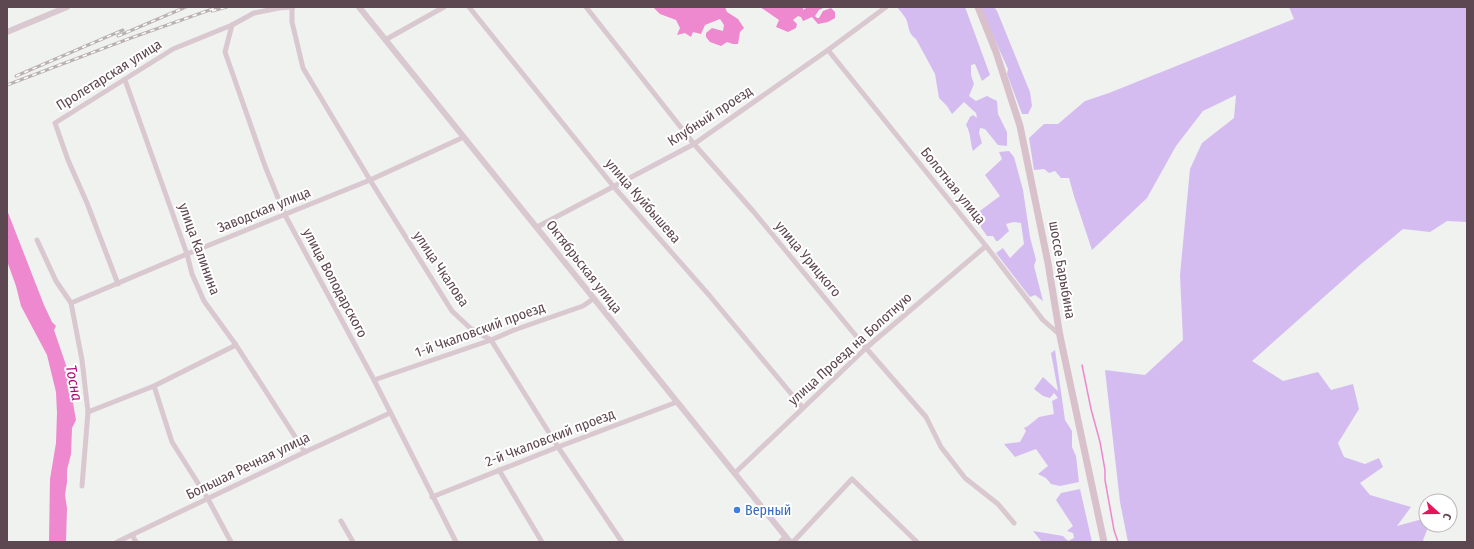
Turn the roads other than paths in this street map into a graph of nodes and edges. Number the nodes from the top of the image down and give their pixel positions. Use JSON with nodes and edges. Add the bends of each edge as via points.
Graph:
{"nodes":[{"id":1,"x":292,"y":7,"type":"edge"},
{"id":2,"x":359,"y":7,"type":"edge"},
{"id":3,"x":444,"y":7,"type":"edge"},
{"id":4,"x":469,"y":7,"type":"edge"},
{"id":5,"x":586,"y":7,"type":"edge"},
{"id":6,"x":886,"y":7,"type":"edge"},
{"id":7,"x":978,"y":7,"type":"edge"},
{"id":8,"x":64,"y":8,"type":"edge"},
{"id":9,"x":232,"y":25,"type":"junction"},
{"id":10,"x":7,"y":32,"type":"edge"},
{"id":11,"x":385,"y":40,"type":"junction"},
{"id":12,"x":828,"y":50,"type":"junction"},
{"id":13,"x":126,"y":80,"type":"junction"},
{"id":14,"x":464,"y":137,"type":"junction"},
{"id":15,"x":694,"y":144,"type":"junction"},
{"id":16,"x":370,"y":180,"type":"junction"},
{"id":17,"x":614,"y":187,"type":"junction"},
{"id":18,"x":285,"y":215,"type":"junction"},
{"id":19,"x":537,"y":227,"type":"junction"},
{"id":20,"x":37,"y":240,"type":"dead end"},
{"id":21,"x":986,"y":246,"type":"junction"},
{"id":22,"x":187,"y":254,"type":"junction"},
{"id":23,"x":118,"y":284,"type":"junction"},
{"id":24,"x":594,"y":300,"type":"junction"},
{"id":25,"x":71,"y":303,"type":"junction"},
{"id":26,"x":1060,"y":336,"type":"junction"},
{"id":27,"x":491,"y":340,"type":"junction"},
{"id":28,"x":236,"y":345,"type":"junction"},
{"id":29,"x":866,"y":348,"type":"junction"},
{"id":30,"x":374,"y":380,"type":"junction"},
{"id":31,"x":154,"y":386,"type":"junction"},
{"id":32,"x":677,"y":402,"type":"junction"},
{"id":33,"x":803,"y":408,"type":"junction"},
{"id":34,"x":88,"y":412,"type":"junction"},
{"id":35,"x":390,"y":413,"type":"junction"},
{"id":36,"x":558,"y":447,"type":"junction"},
{"id":37,"x":305,"y":452,"type":"junction"},
{"id":38,"x":499,"y":470,"type":"junction"},
{"id":39,"x":735,"y":473,"type":"junction"},
{"id":40,"x":82,"y":486,"type":"dead end"},
{"id":41,"x":432,"y":497,"type":"junction"},
{"id":42,"x":208,"y":499,"type":"junction"},
{"id":43,"x":341,"y":521,"type":"dead end"},
{"id":44,"x":1014,"y":523,"type":"dead end"},
{"id":45,"x":132,"y":535,"type":"junction"},
{"id":46,"x":788,"y":540,"type":"edge"},
{"id":47,"x":117,"y":542,"type":"edge"},
{"id":48,"x":136,"y":542,"type":"edge"},
{"id":49,"x":231,"y":542,"type":"edge"},
{"id":50,"x":353,"y":542,"type":"edge"},
{"id":51,"x":456,"y":542,"type":"edge"},
{"id":52,"x":542,"y":542,"type":"edge"},
{"id":53,"x":622,"y":542,"type":"edge"},
{"id":54,"x":780,"y":542,"type":"edge"},
{"id":55,"x":793,"y":542,"type":"edge"},
{"id":56,"x":917,"y":542,"type":"edge"},
{"id":57,"x":1104,"y":542,"type":"edge"}],
"edges":[{"from":1,"to":9,"type":"street","name":"Пролетарская улица","via":[[254,13]]},
{"from":1,"to":16,"type":"street","name":"улица Чкалова","via":[[292,22],[303,68]]},
{"from":2,"to":11,"type":"street","name":"Октябрьская улица"},
{"from":3,"to":11,"type":"street"},
{"from":4,"to":17,"type":"street","name":"улица Куйбышева"},
{"from":5,"to":15,"type":"street","name":"улица Урицкого"},
{"from":6,"to":12,"type":"street","name":"Клубный проезд"},
{"from":7,"to":26,"type":"main road","name":"шоссе Барыбина","via":[[1020,126]]},
{"from":8,"to":10,"type":"street"},
{"from":9,"to":13,"type":"street","name":"Пролетарская улица","via":[[173,50]]},
{"from":9,"to":18,"type":"street","name":"улица Володарского","via":[[225,52]]},
{"from":11,"to":14,"type":"street","name":"Октябрьская улица"},
{"from":12,"to":15,"type":"street","name":"Клубный проезд"},
{"from":12,"to":21,"type":"street","name":"Болотная улица"},
{"from":13,"to":22,"type":"street","name":"улица Калинина"},
{"from":13,"to":23,"type":"street","name":"Пролетарская улица","via":[[55,123]]},
{"from":14,"to":16,"type":"street","name":"Заводская улица"},
{"from":14,"to":19,"type":"street","name":"Октябрьская улица"},
{"from":15,"to":17,"type":"street","name":"Клубный проезд"},
{"from":15,"to":29,"type":"street","name":"улица Урицкого"},
{"from":16,"to":18,"type":"street","name":"Заводская улица"},
{"from":16,"to":27,"type":"street","name":"улица Чкалова","via":[[452,311],[470,328]]},
{"from":17,"to":19,"type":"street","name":"Клубный проезд"},
{"from":17,"to":33,"type":"street","name":"улица Куйбышева","via":[[709,295]]},
{"from":18,"to":22,"type":"street","name":"Заводская улица"},
{"from":18,"to":30,"type":"street","name":"улица Володарского"},
{"from":19,"to":24,"type":"street","name":"Октябрьская улица"},
{"from":20,"to":25,"type":"street","via":[[56,281]]},
{"from":21,"to":26,"type":"street","name":"Болотная улица","via":[[1043,320]]},
{"from":21,"to":29,"type":"street","name":"улица Проезд на Болотную"},
{"from":22,"to":23,"type":"street","name":"Заводская улица"},
{"from":22,"to":28,"type":"street","name":"улица Калинина","via":[[192,274],[204,301]]},
{"from":23,"to":25,"type":"street","name":"Заводская улица"},
{"from":24,"to":27,"type":"street","name":"1-й Чкаловский проезд"},
{"from":24,"to":32,"type":"street","name":"Октябрьская улица"},
{"from":25,"to":34,"type":"street","via":[[82,360]]},
{"from":26,"to":57,"type":"main road","name":"шоссе Барыбина"},
{"from":27,"to":30,"type":"street","name":"1-й Чкаловский проезд"},
{"from":27,"to":36,"type":"street","name":"улица Чкалова"},
{"from":28,"to":31,"type":"street"},
{"from":28,"to":37,"type":"street","name":"улица Калинина"},
{"from":29,"to":33,"type":"street","name":"улица Проезд на Болотную"},
{"from":29,"to":44,"type":"street","name":"улица Урицкого","via":[[926,417],[941,447],[965,478],[998,504]]},
{"from":30,"to":35,"type":"street","name":"улица Володарского"},
{"from":31,"to":34,"type":"street"},
{"from":31,"to":42,"type":"street","via":[[172,442]]},
{"from":32,"to":36,"type":"street","name":"2-й Чкаловский проезд"},
{"from":32,"to":39,"type":"street","name":"Октябрьская улица"},
{"from":33,"to":39,"type":"street","name":"улица Проезд на Болотную"},
{"from":34,"to":40,"type":"street"},
{"from":35,"to":37,"type":"street","name":"Большая Речная улица"},
{"from":35,"to":41,"type":"street","name":"улица Володарского"},
{"from":36,"to":38,"type":"street","name":"2-й Чкаловский проезд"},
{"from":36,"to":53,"type":"street","name":"улица Чкалова"},
{"from":37,"to":42,"type":"street","name":"Большая Речная улица"},
{"from":38,"to":41,"type":"street","name":"2-й Чкаловский проезд"},
{"from":38,"to":52,"type":"street"},
{"from":39,"to":46,"type":"street","name":"Октябрьская улица"},
{"from":41,"to":51,"type":"street","name":"улица Володарского"},
{"from":42,"to":45,"type":"street","name":"Большая Речная улица"},
{"from":42,"to":49,"type":"street"},
{"from":43,"to":50,"type":"street"},
{"from":45,"to":47,"type":"street","name":"Большая Речная улица"},
{"from":45,"to":48,"type":"street"},
{"from":46,"to":54,"type":"street"},
{"from":55,"to":56,"type":"street","via":[[852,479]]}]}
